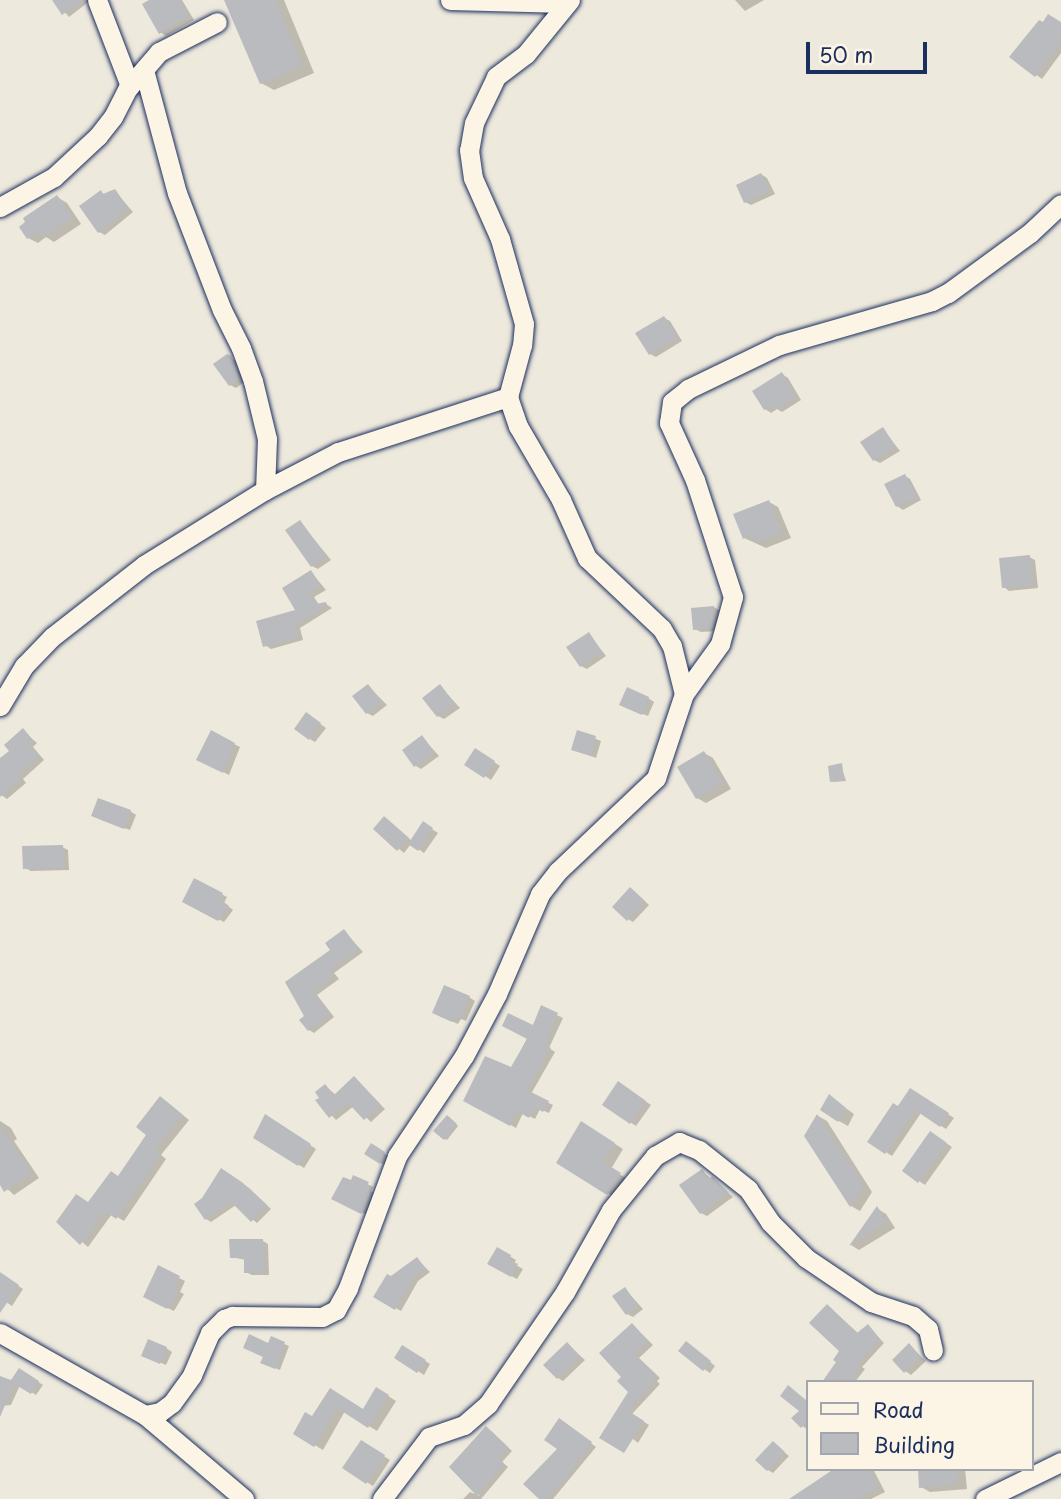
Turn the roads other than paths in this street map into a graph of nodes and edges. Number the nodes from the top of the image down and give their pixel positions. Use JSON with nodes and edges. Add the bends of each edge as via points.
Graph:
{"nodes":[{"id":1,"x":97,"y":0,"type":"edge"},
{"id":2,"x":450,"y":0,"type":"edge"},
{"id":3,"x":568,"y":1,"type":"edge"},
{"id":4,"x":217,"y":22,"type":"dead end"},
{"id":5,"x":144,"y":70,"type":"junction"},
{"id":6,"x":130,"y":86,"type":"junction"},
{"id":7,"x":1061,"y":204,"type":"edge"},
{"id":8,"x":0,"y":207,"type":"edge"},
{"id":9,"x":508,"y":397,"type":"junction"},
{"id":10,"x":265,"y":490,"type":"junction"},
{"id":11,"x":684,"y":694,"type":"junction"},
{"id":12,"x":0,"y":706,"type":"edge"},
{"id":13,"x":0,"y":1333,"type":"edge"},
{"id":14,"x":933,"y":1350,"type":"dead end"},
{"id":15,"x":145,"y":1415,"type":"junction"},
{"id":16,"x":1061,"y":1462,"type":"edge"},
{"id":17,"x":244,"y":1499,"type":"edge"},
{"id":18,"x":382,"y":1499,"type":"edge"},
{"id":19,"x":985,"y":1499,"type":"edge"}],
"edges":[{"from":1,"to":6,"type":"street"},
{"from":2,"to":3,"type":"street"},
{"from":3,"to":9,"type":"street","via":[[526,54],[496,77],[474,124],[469,150],[473,178],[500,239],[524,324]]},
{"from":4,"to":5,"type":"street","via":[[174,42]]},
{"from":5,"to":6,"type":"street"},
{"from":5,"to":10,"type":"street","via":[[177,193],[253,380],[267,439]]},
{"from":6,"to":8,"type":"street","via":[[98,136],[54,177]]},
{"from":7,"to":11,"type":"street","via":[[1030,233],[948,293],[779,345],[688,389],[672,402],[669,423],[695,480],[733,597],[720,644]]},
{"from":9,"to":10,"type":"street","via":[[338,452]]},
{"from":9,"to":11,"type":"street","via":[[518,426],[561,500],[587,558],[662,629],[672,646]]},
{"from":10,"to":12,"type":"street","via":[[144,565],[52,637],[20,672]]},
{"from":11,"to":15,"type":"street","via":[[656,778],[558,871],[540,894],[464,1056],[397,1156],[336,1310],[322,1317],[224,1319],[210,1333],[172,1403]]},
{"from":13,"to":15,"type":"street"},
{"from":14,"to":18,"type":"street","via":[[928,1329],[913,1315],[871,1302],[806,1258],[770,1222],[748,1189],[699,1150],[679,1142],[655,1156],[611,1210],[565,1292],[488,1404],[473,1419],[429,1437]]},
{"from":15,"to":17,"type":"street"},
{"from":16,"to":19,"type":"street"}]}
